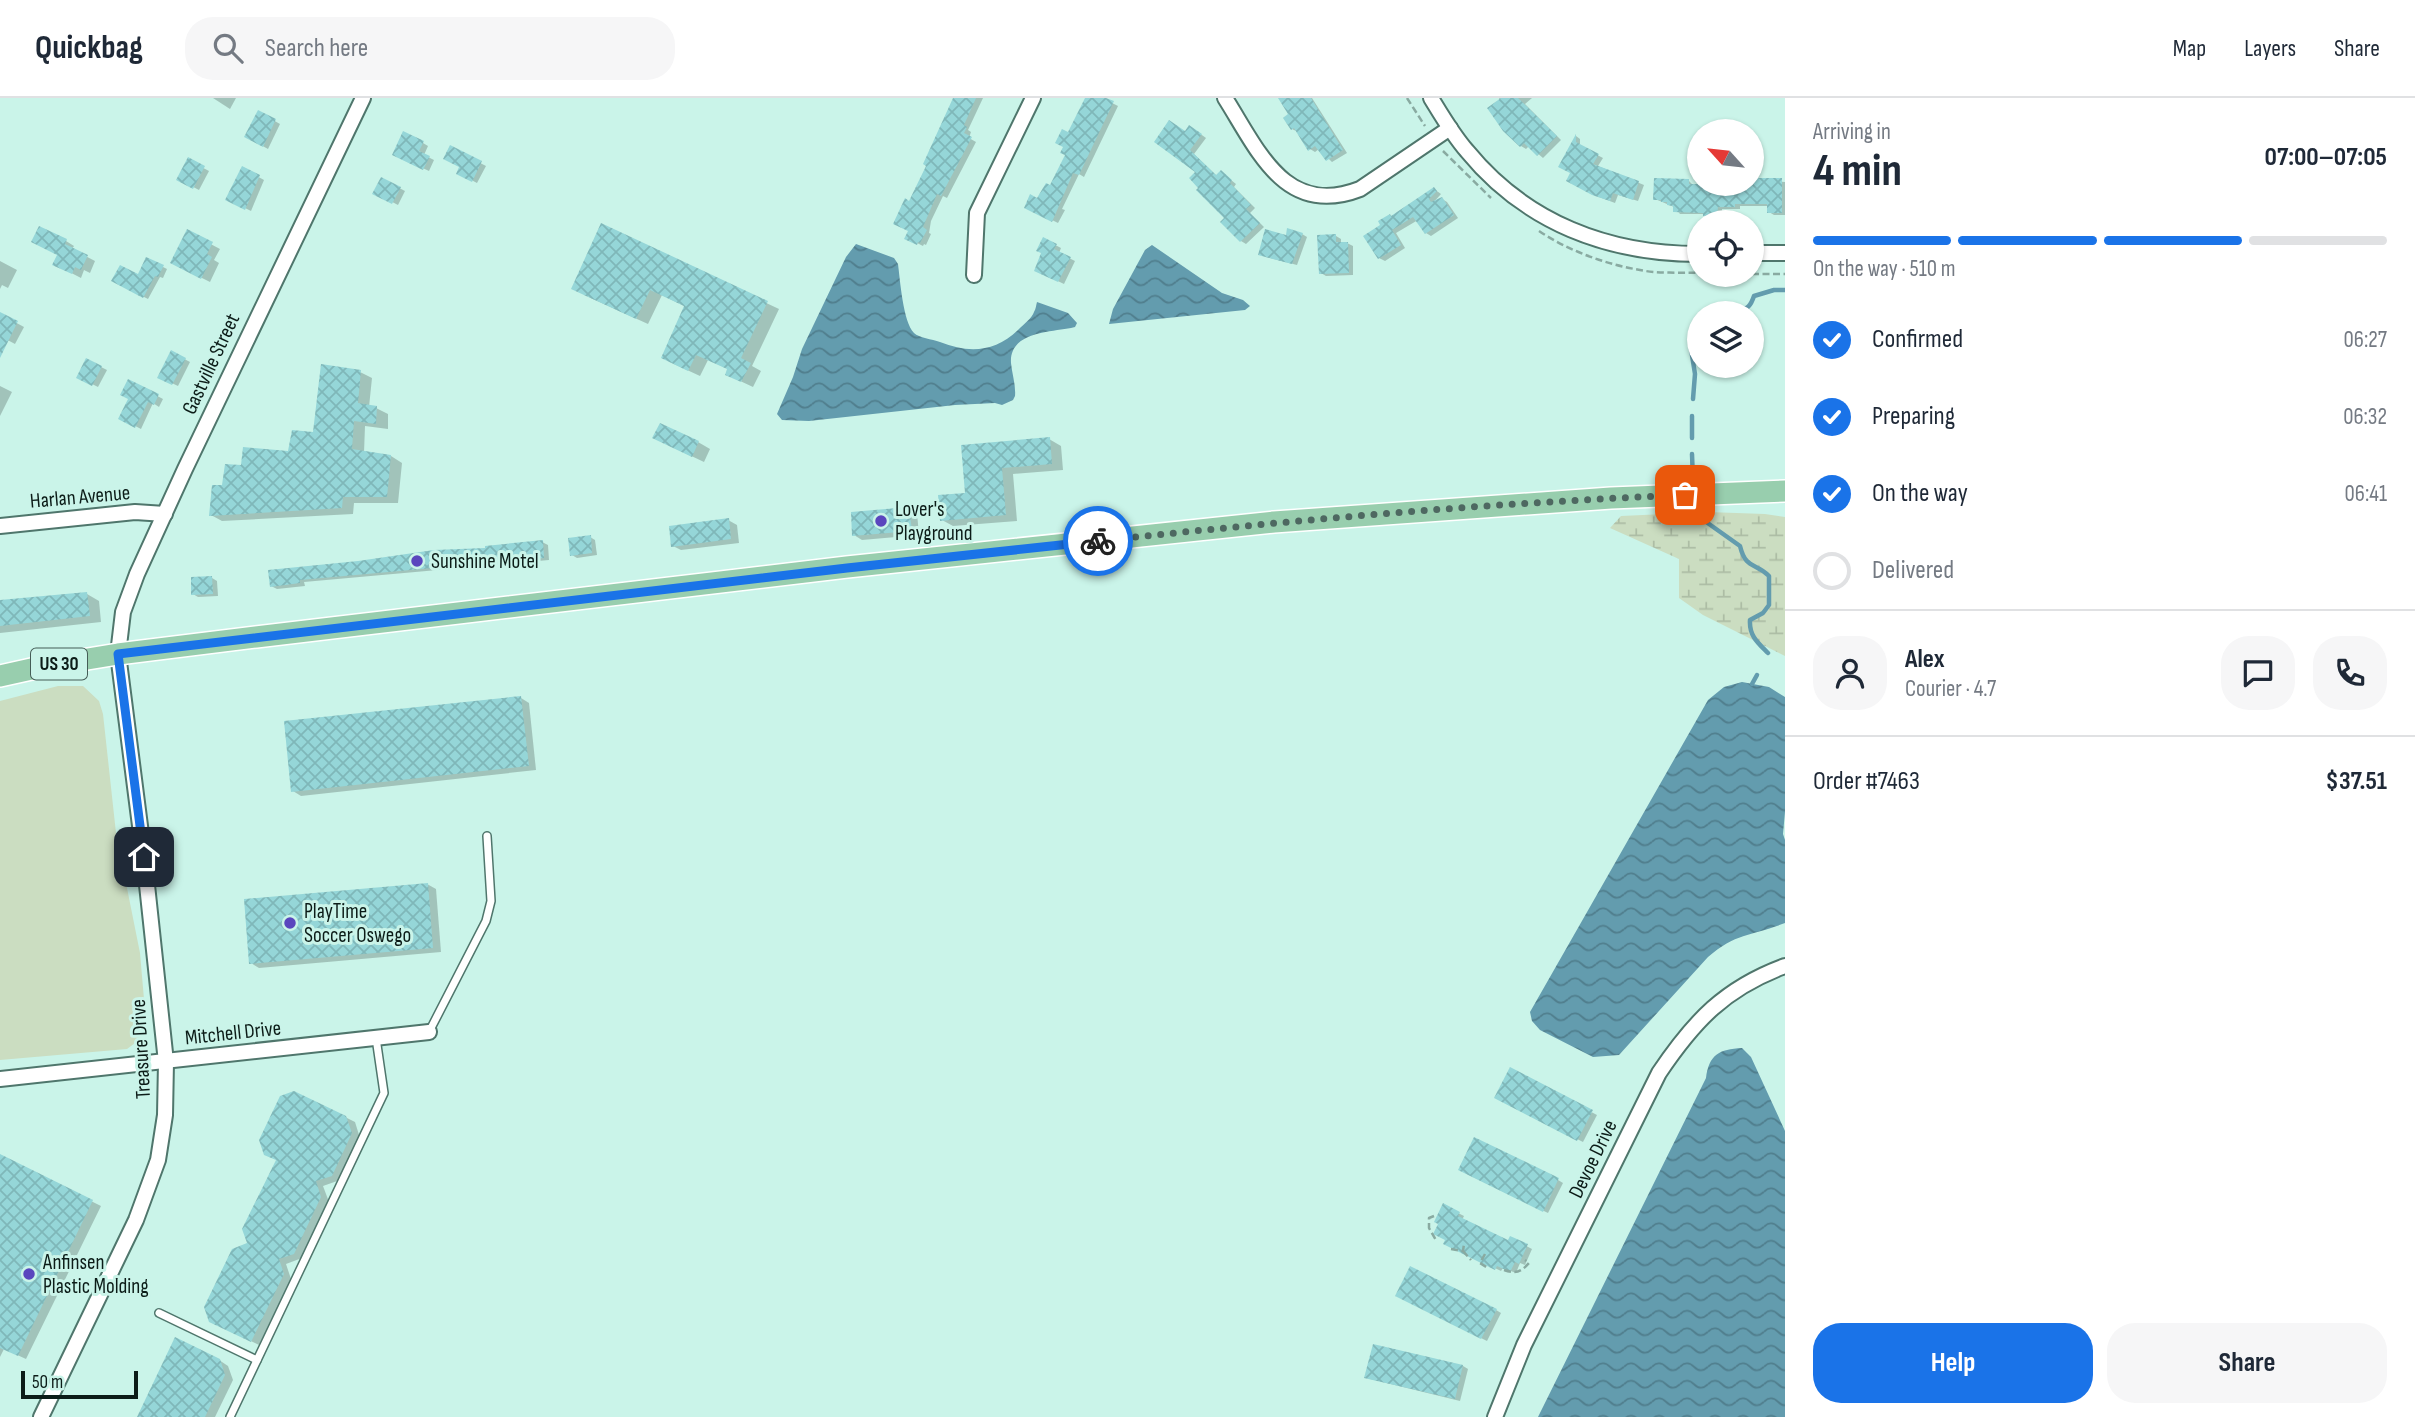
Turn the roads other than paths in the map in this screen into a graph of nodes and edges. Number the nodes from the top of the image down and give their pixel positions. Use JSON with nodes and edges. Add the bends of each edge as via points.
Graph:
{"nodes":[{"id":1,"x":363,"y":98,"type":"edge"},
{"id":2,"x":1033,"y":98,"type":"edge"},
{"id":3,"x":1224,"y":98,"type":"edge"},
{"id":4,"x":1431,"y":98,"type":"edge"},
{"id":5,"x":1450,"y":128,"type":"junction"},
{"id":6,"x":1764,"y":253,"type":"edge"},
{"id":7,"x":1785,"y":253,"type":"edge"},
{"id":8,"x":1687,"y":254,"type":"edge"},
{"id":9,"x":974,"y":275,"type":"dead end"},
{"id":10,"x":1785,"y":491,"type":"edge"},
{"id":11,"x":164,"y":514,"type":"junction"},
{"id":12,"x":0,"y":526,"type":"edge"},
{"id":13,"x":118,"y":654,"type":"junction"},
{"id":14,"x":0,"y":677,"type":"edge"},
{"id":15,"x":487,"y":836,"type":"dead end"},
{"id":16,"x":1785,"y":966,"type":"edge"},
{"id":17,"x":429,"y":1032,"type":"joint"},
{"id":18,"x":376,"y":1038,"type":"junction"},
{"id":19,"x":166,"y":1062,"type":"junction"},
{"id":20,"x":0,"y":1079,"type":"edge"},
{"id":21,"x":159,"y":1313,"type":"dead end"},
{"id":22,"x":257,"y":1360,"type":"junction"},
{"id":23,"x":41,"y":1417,"type":"edge"},
{"id":24,"x":230,"y":1417,"type":"edge"},
{"id":25,"x":1495,"y":1417,"type":"edge"}],
"edges":[{"from":1,"to":11,"type":"street","name":"Gastville Street"},
{"from":2,"to":9,"type":"street","via":[[977,212]]},
{"from":3,"to":5,"type":"street","via":[[1277,176],[1294,188],[1322,196],[1360,188]]},
{"from":4,"to":5,"type":"street"},
{"from":5,"to":8,"type":"street","via":[[1480,166],[1518,199],[1575,232],[1630,249]]},
{"from":6,"to":7,"type":"street"},
{"from":10,"to":13,"type":"main road","number":"US 30","via":[[1274,522]]},
{"from":11,"to":12,"type":"street","name":"Harlan Avenue","via":[[135,512]]},
{"from":11,"to":13,"type":"street","name":"Gastville Street","via":[[123,612]]},
{"from":13,"to":14,"type":"main road","number":"US 30"},
{"from":13,"to":19,"type":"street","name":"Treasure Drive"},
{"from":15,"to":17,"type":"lane","via":[[491,901],[486,921]]},
{"from":16,"to":25,"type":"street","name":"Devoe Drive","via":[[1758,976],[1713,1006],[1685,1035],[1659,1073],[1524,1345]]},
{"from":17,"to":18,"type":"street","name":"Mitchell Drive"},
{"from":18,"to":19,"type":"street","name":"Mitchell Drive"},
{"from":18,"to":22,"type":"lane","via":[[384,1093]]},
{"from":19,"to":20,"type":"street","name":"Mitchell Drive"},
{"from":19,"to":23,"type":"street","name":"Treasure Drive","via":[[158,1160],[136,1220]]},
{"from":21,"to":22,"type":"lane"},
{"from":22,"to":24,"type":"lane"}]}
